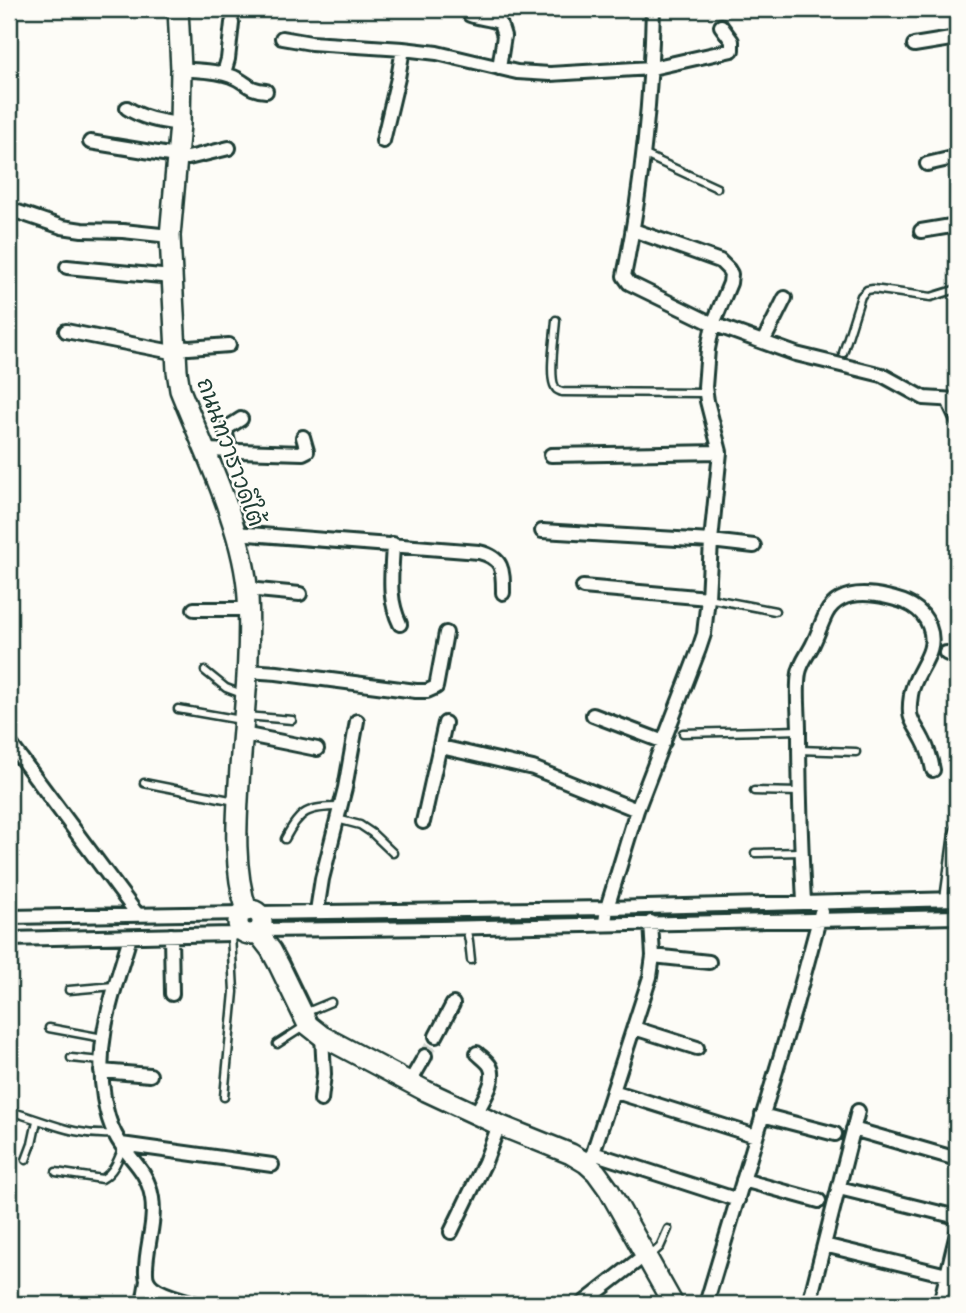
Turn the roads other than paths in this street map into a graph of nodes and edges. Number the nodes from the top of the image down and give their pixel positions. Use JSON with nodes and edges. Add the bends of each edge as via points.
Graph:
{"nodes":[{"id":1,"x":178,"y":9,"type":"edge"},
{"id":2,"x":467,"y":9,"type":"edge"},
{"id":3,"x":653,"y":9,"type":"edge"},
{"id":4,"x":232,"y":23,"type":"dead end"},
{"id":5,"x":721,"y":26,"type":"dead end"},
{"id":6,"x":282,"y":38,"type":"dead end"},
{"id":7,"x":957,"y":38,"type":"edge"},
{"id":8,"x":914,"y":45,"type":"dead end"},
{"id":9,"x":402,"y":49,"type":"junction"},
{"id":10,"x":499,"y":68,"type":"junction"},
{"id":11,"x":652,"y":68,"type":"junction"},
{"id":12,"x":181,"y":69,"type":"junction"},
{"id":13,"x":224,"y":73,"type":"junction"},
{"id":14,"x":266,"y":91,"type":"dead end"},
{"id":15,"x":127,"y":108,"type":"dead end"},
{"id":16,"x":180,"y":124,"type":"junction"},
{"id":17,"x":383,"y":141,"type":"dead end"},
{"id":18,"x":90,"y":142,"type":"dead end"},
{"id":19,"x":229,"y":148,"type":"dead end"},
{"id":20,"x":643,"y":154,"type":"junction"},
{"id":21,"x":957,"y":157,"type":"edge"},
{"id":22,"x":177,"y":158,"type":"junction"},
{"id":23,"x":927,"y":164,"type":"dead end"},
{"id":24,"x":717,"y":188,"type":"dead end"},
{"id":25,"x":9,"y":208,"type":"edge"},
{"id":26,"x":957,"y":225,"type":"edge"},
{"id":27,"x":633,"y":230,"type":"junction"},
{"id":28,"x":921,"y":231,"type":"dead end"},
{"id":29,"x":170,"y":236,"type":"junction"},
{"id":30,"x":67,"y":267,"type":"dead end"},
{"id":31,"x":172,"y":277,"type":"junction"},
{"id":32,"x":957,"y":289,"type":"edge"},
{"id":33,"x":785,"y":298,"type":"dead end"},
{"id":34,"x":556,"y":320,"type":"dead end"},
{"id":35,"x":713,"y":324,"type":"junction"},
{"id":36,"x":66,"y":331,"type":"dead end"},
{"id":37,"x":763,"y":342,"type":"junction"},
{"id":38,"x":229,"y":345,"type":"dead end"},
{"id":39,"x":176,"y":350,"type":"junction"},
{"id":40,"x":843,"y":353,"type":"dead end"},
{"id":41,"x":705,"y":393,"type":"junction"},
{"id":42,"x":953,"y":400,"type":"edge"},
{"id":43,"x":242,"y":419,"type":"dead end"},
{"id":44,"x":957,"y":419,"type":"edge"},
{"id":45,"x":303,"y":437,"type":"dead end"},
{"id":46,"x":204,"y":450,"type":"junction"},
{"id":47,"x":230,"y":451,"type":"junction"},
{"id":48,"x":720,"y":452,"type":"junction"},
{"id":49,"x":551,"y":455,"type":"dead end"},
{"id":50,"x":542,"y":531,"type":"dead end"},
{"id":51,"x":236,"y":533,"type":"junction"},
{"id":52,"x":711,"y":541,"type":"junction"},
{"id":53,"x":393,"y":544,"type":"junction"},
{"id":54,"x":754,"y":546,"type":"dead end"},
{"id":55,"x":583,"y":587,"type":"dead end"},
{"id":56,"x":247,"y":589,"type":"junction"},
{"id":57,"x":503,"y":593,"type":"dead end"},
{"id":58,"x":300,"y":594,"type":"dead end"},
{"id":59,"x":708,"y":598,"type":"junction"},
{"id":60,"x":248,"y":609,"type":"junction"},
{"id":61,"x":194,"y":610,"type":"dead end"},
{"id":62,"x":775,"y":611,"type":"dead end"},
{"id":63,"x":401,"y":624,"type":"dead end"},
{"id":64,"x":446,"y":633,"type":"dead end"},
{"id":65,"x":205,"y":671,"type":"dead end"},
{"id":66,"x":247,"y":671,"type":"junction"},
{"id":67,"x":245,"y":695,"type":"junction"},
{"id":68,"x":178,"y":709,"type":"dead end"},
{"id":69,"x":593,"y":715,"type":"dead end"},
{"id":70,"x":292,"y":720,"type":"dead end"},
{"id":71,"x":357,"y":721,"type":"dead end"},
{"id":72,"x":243,"y":723,"type":"junction"},
{"id":73,"x":445,"y":723,"type":"dead end"},
{"id":74,"x":799,"y":730,"type":"junction"},
{"id":75,"x":683,"y":733,"type":"dead end"},
{"id":76,"x":664,"y":741,"type":"junction"},
{"id":77,"x":9,"y":742,"type":"edge"},
{"id":78,"x":441,"y":747,"type":"junction"},
{"id":79,"x":317,"y":749,"type":"dead end"},
{"id":80,"x":799,"y":750,"type":"junction"},
{"id":81,"x":856,"y":752,"type":"dead end"},
{"id":82,"x":933,"y":770,"type":"dead end"},
{"id":83,"x":144,"y":783,"type":"dead end"},
{"id":84,"x":754,"y":791,"type":"dead end"},
{"id":85,"x":800,"y":792,"type":"junction"},
{"id":86,"x":238,"y":801,"type":"junction"},
{"id":87,"x":637,"y":810,"type":"junction"},
{"id":88,"x":339,"y":813,"type":"junction"},
{"id":89,"x":423,"y":822,"type":"dead end"},
{"id":90,"x":957,"y":827,"type":"edge"},
{"id":91,"x":285,"y":839,"type":"dead end"},
{"id":92,"x":802,"y":852,"type":"junction"},
{"id":93,"x":393,"y":853,"type":"dead end"},
{"id":94,"x":755,"y":853,"type":"dead end"},
{"id":95,"x":951,"y":899,"type":"edge"},
{"id":96,"x":804,"y":902,"type":"junction"},
{"id":97,"x":823,"y":902,"type":"junction"},
{"id":98,"x":607,"y":908,"type":"junction"},
{"id":99,"x":317,"y":911,"type":"junction"},
{"id":100,"x":137,"y":914,"type":"junction"},
{"id":101,"x":957,"y":916,"type":"edge"},
{"id":102,"x":9,"y":917,"type":"edge"},
{"id":103,"x":820,"y":919,"type":"junction"},
{"id":104,"x":651,"y":922,"type":"junction"},
{"id":105,"x":248,"y":923,"type":"junction"},
{"id":106,"x":606,"y":923,"type":"junction"},
{"id":107,"x":466,"y":927,"type":"junction"},
{"id":108,"x":171,"y":935,"type":"junction"},
{"id":109,"x":130,"y":937,"type":"junction"},
{"id":110,"x":9,"y":939,"type":"edge"},
{"id":111,"x":653,"y":956,"type":"junction"},
{"id":112,"x":471,"y":960,"type":"dead end"},
{"id":113,"x":709,"y":962,"type":"dead end"},
{"id":114,"x":116,"y":986,"type":"junction"},
{"id":115,"x":69,"y":990,"type":"dead end"},
{"id":116,"x":173,"y":994,"type":"dead end"},
{"id":117,"x":331,"y":1002,"type":"dead end"},
{"id":118,"x":453,"y":1003,"type":"dead end"},
{"id":119,"x":310,"y":1025,"type":"junction"},
{"id":120,"x":49,"y":1028,"type":"dead end"},
{"id":121,"x":634,"y":1028,"type":"junction"},
{"id":122,"x":436,"y":1036,"type":"tunnel mouth"},
{"id":123,"x":103,"y":1038,"type":"junction"},
{"id":124,"x":278,"y":1044,"type":"dead end"},
{"id":125,"x":697,"y":1048,"type":"dead end"},
{"id":126,"x":477,"y":1053,"type":"dead end"},
{"id":127,"x":425,"y":1056,"type":"tunnel mouth"},
{"id":128,"x":71,"y":1058,"type":"dead end"},
{"id":129,"x":101,"y":1067,"type":"junction"},
{"id":130,"x":150,"y":1075,"type":"dead end"},
{"id":131,"x":410,"y":1082,"type":"junction"},
{"id":132,"x":613,"y":1091,"type":"junction"},
{"id":133,"x":224,"y":1097,"type":"dead end"},
{"id":134,"x":321,"y":1100,"type":"dead end"},
{"id":135,"x":9,"y":1111,"type":"edge"},
{"id":136,"x":858,"y":1111,"type":"dead end"},
{"id":137,"x":476,"y":1114,"type":"junction"},
{"id":138,"x":762,"y":1115,"type":"junction"},
{"id":139,"x":37,"y":1121,"type":"junction"},
{"id":140,"x":499,"y":1125,"type":"junction"},
{"id":141,"x":853,"y":1129,"type":"junction"},
{"id":142,"x":835,"y":1134,"type":"dead end"},
{"id":143,"x":756,"y":1136,"type":"junction"},
{"id":144,"x":120,"y":1142,"type":"junction"},
{"id":145,"x":590,"y":1158,"type":"junction"},
{"id":146,"x":957,"y":1159,"type":"edge"},
{"id":147,"x":26,"y":1160,"type":"dead end"},
{"id":148,"x":272,"y":1166,"type":"dead end"},
{"id":149,"x":56,"y":1172,"type":"dead end"},
{"id":150,"x":743,"y":1180,"type":"junction"},
{"id":151,"x":839,"y":1188,"type":"junction"},
{"id":152,"x":738,"y":1200,"type":"junction"},
{"id":153,"x":819,"y":1202,"type":"dead end"},
{"id":154,"x":957,"y":1217,"type":"edge"},
{"id":155,"x":668,"y":1229,"type":"dead end"},
{"id":156,"x":451,"y":1232,"type":"dead end"},
{"id":157,"x":956,"y":1240,"type":"edge"},
{"id":158,"x":824,"y":1245,"type":"junction"},
{"id":159,"x":646,"y":1257,"type":"junction"},
{"id":160,"x":947,"y":1276,"type":"junction"},
{"id":161,"x":147,"y":1280,"type":"junction"},
{"id":162,"x":810,"y":1302,"type":"edge"},
{"id":163,"x":143,"y":1304,"type":"edge"},
{"id":164,"x":197,"y":1304,"type":"edge"},
{"id":165,"x":582,"y":1304,"type":"edge"},
{"id":166,"x":673,"y":1304,"type":"edge"},
{"id":167,"x":706,"y":1304,"type":"edge"},
{"id":168,"x":824,"y":1304,"type":"edge"},
{"id":169,"x":940,"y":1304,"type":"edge"},
{"id":170,"x":957,"y":1304,"type":"edge"}],
"edges":[{"from":1,"to":12,"type":"street","name":"ถนนทวาราวดีใต้"},
{"from":2,"to":10,"type":"street","via":[[476,18],[500,23],[504,36]]},
{"from":3,"to":11,"type":"street"},
{"from":4,"to":13,"type":"street"},
{"from":5,"to":11,"type":"street","via":[[732,41],[732,50]]},
{"from":6,"to":9,"type":"street"},
{"from":7,"to":8,"type":"street"},
{"from":9,"to":10,"type":"street"},
{"from":9,"to":17,"type":"street"},
{"from":10,"to":11,"type":"street","via":[[550,74]]},
{"from":11,"to":20,"type":"street"},
{"from":12,"to":13,"type":"street"},
{"from":12,"to":16,"type":"street","name":"ถนนทวาราวดีใต้"},
{"from":13,"to":14,"type":"street","via":[[250,88]]},
{"from":15,"to":16,"type":"street","via":[[140,116]]},
{"from":16,"to":22,"type":"street","name":"ถนนทวาราวดีใต้"},
{"from":18,"to":22,"type":"street"},
{"from":19,"to":22,"type":"street"},
{"from":20,"to":24,"type":"lane"},
{"from":20,"to":27,"type":"street"},
{"from":21,"to":23,"type":"street"},
{"from":22,"to":29,"type":"street","name":"ถนนทวาราวดีใต้"},
{"from":25,"to":29,"type":"street","via":[[62,227]]},
{"from":26,"to":28,"type":"street"},
{"from":27,"to":35,"type":"street","via":[[624,276],[629,283]]},
{"from":27,"to":35,"type":"street","via":[[720,261],[728,269],[730,283]]},
{"from":29,"to":31,"type":"street","name":"ถนนทวาราวดีใต้"},
{"from":30,"to":31,"type":"street"},
{"from":31,"to":39,"type":"street","name":"ถนนทวาราวดีใต้"},
{"from":32,"to":40,"type":"lane","via":[[931,297],[867,290]]},
{"from":33,"to":37,"type":"street"},
{"from":34,"to":41,"type":"lane","via":[[553,372],[554,384],[562,393]]},
{"from":35,"to":37,"type":"street"},
{"from":35,"to":41,"type":"street"},
{"from":36,"to":39,"type":"street"},
{"from":37,"to":42,"type":"street","via":[[882,375],[924,398]]},
{"from":38,"to":39,"type":"street"},
{"from":39,"to":46,"type":"street","name":"ถนนทวาราวดีใต้","via":[[180,390]]},
{"from":41,"to":48,"type":"street"},
{"from":42,"to":44,"type":"street"},
{"from":43,"to":47,"type":"street","via":[[227,428]]},
{"from":45,"to":47,"type":"street","via":[[307,451],[303,453]]},
{"from":46,"to":47,"type":"street"},
{"from":46,"to":51,"type":"street","name":"ถนนทวาราวดีใต้"},
{"from":48,"to":49,"type":"street"},
{"from":48,"to":52,"type":"street"},
{"from":50,"to":52,"type":"street"},
{"from":51,"to":53,"type":"street"},
{"from":51,"to":56,"type":"street","name":"ถนนทวาราวดีใต้"},
{"from":52,"to":54,"type":"street"},
{"from":52,"to":59,"type":"street"},
{"from":53,"to":57,"type":"street","via":[[487,554],[500,564]]},
{"from":53,"to":63,"type":"street","via":[[391,592]]},
{"from":55,"to":59,"type":"street"},
{"from":56,"to":58,"type":"street"},
{"from":56,"to":60,"type":"street","name":"ถนนทวาราวดีใต้"},
{"from":59,"to":62,"type":"lane"},
{"from":59,"to":76,"type":"street","via":[[704,634]]},
{"from":60,"to":61,"type":"street"},
{"from":60,"to":66,"type":"street","name":"ถนนทวาราวดีใต้"},
{"from":64,"to":66,"type":"street","via":[[438,682],[427,691]]},
{"from":65,"to":67,"type":"lane","via":[[226,688]]},
{"from":66,"to":67,"type":"street","name":"ถนนทวาราวดีใต้"},
{"from":67,"to":72,"type":"street","name":"ถนนทวาราวดีใต้"},
{"from":68,"to":72,"type":"lane"},
{"from":69,"to":76,"type":"street"},
{"from":70,"to":72,"type":"lane"},
{"from":71,"to":88,"type":"street"},
{"from":72,"to":79,"type":"street"},
{"from":72,"to":86,"type":"street","name":"ถนนทวาราวดีใต้"},
{"from":73,"to":78,"type":"street"},
{"from":74,"to":75,"type":"lane"},
{"from":74,"to":80,"type":"street"},
{"from":74,"to":82,"type":"street","via":[[799,673],[827,612],[844,597],[856,594],[901,600],[924,615],[932,634],[927,660],[913,686],[910,711]]},
{"from":76,"to":87,"type":"street"},
{"from":77,"to":100,"type":"street"},
{"from":78,"to":87,"type":"street","via":[[533,768]]},
{"from":78,"to":89,"type":"street"},
{"from":80,"to":81,"type":"lane"},
{"from":80,"to":85,"type":"street"},
{"from":83,"to":86,"type":"lane"},
{"from":84,"to":85,"type":"lane"},
{"from":85,"to":92,"type":"street"},
{"from":86,"to":105,"type":"street","name":"ถนนทวาราวดีใต้","via":[[238,872]]},
{"from":87,"to":98,"type":"street"},
{"from":88,"to":91,"type":"lane","via":[[312,809],[293,823]]},
{"from":88,"to":93,"type":"lane","via":[[372,833]]},
{"from":88,"to":99,"type":"street"},
{"from":90,"to":95,"type":"lane"},
{"from":92,"to":94,"type":"lane"},
{"from":92,"to":96,"type":"street"},
{"from":95,"to":97,"type":"street"},
{"from":96,"to":97,"type":"street"},
{"from":96,"to":98,"type":"street"},
{"from":97,"to":103,"type":"street"},
{"from":98,"to":99,"type":"street"},
{"from":98,"to":106,"type":"street"},
{"from":99,"to":105,"type":"street"},
{"from":100,"to":102,"type":"street"},
{"from":100,"to":105,"type":"street"},
{"from":101,"to":103,"type":"street"},
{"from":103,"to":104,"type":"street"},
{"from":103,"to":138,"type":"street"},
{"from":104,"to":106,"type":"street"},
{"from":104,"to":111,"type":"street"},
{"from":105,"to":107,"type":"street"},
{"from":105,"to":108,"type":"street"},
{"from":105,"to":119,"type":"street","via":[[271,950]]},
{"from":105,"to":133,"type":"lane","via":[[234,992]]},
{"from":106,"to":107,"type":"street"},
{"from":107,"to":112,"type":"lane"},
{"from":108,"to":109,"type":"street"},
{"from":108,"to":116,"type":"street"},
{"from":109,"to":110,"type":"street"},
{"from":109,"to":114,"type":"street"},
{"from":111,"to":113,"type":"street"},
{"from":111,"to":121,"type":"street"},
{"from":114,"to":115,"type":"lane"},
{"from":114,"to":123,"type":"street"},
{"from":117,"to":119,"type":"lane"},
{"from":118,"to":122,"type":"street"},
{"from":119,"to":124,"type":"lane"},
{"from":119,"to":131,"type":"street"},
{"from":119,"to":134,"type":"street","via":[[324,1074]]},
{"from":120,"to":123,"type":"lane"},
{"from":121,"to":125,"type":"street"},
{"from":121,"to":132,"type":"street"},
{"from":123,"to":129,"type":"street"},
{"from":126,"to":137,"type":"street","via":[[492,1074]]},
{"from":127,"to":131,"type":"street"},
{"from":128,"to":129,"type":"lane"},
{"from":129,"to":130,"type":"street"},
{"from":129,"to":144,"type":"street","via":[[107,1112]]},
{"from":131,"to":137,"type":"street"},
{"from":132,"to":143,"type":"street"},
{"from":132,"to":145,"type":"street"},
{"from":135,"to":139,"type":"lane"},
{"from":136,"to":141,"type":"street"},
{"from":137,"to":140,"type":"street"},
{"from":138,"to":142,"type":"street"},
{"from":138,"to":143,"type":"street"},
{"from":139,"to":144,"type":"lane"},
{"from":139,"to":147,"type":"lane"},
{"from":140,"to":145,"type":"street"},
{"from":140,"to":156,"type":"street"},
{"from":141,"to":146,"type":"street"},
{"from":141,"to":151,"type":"street"},
{"from":143,"to":150,"type":"street"},
{"from":144,"to":148,"type":"street"},
{"from":144,"to":149,"type":"lane","via":[[113,1168],[102,1179]]},
{"from":144,"to":161,"type":"street","via":[[139,1165],[152,1198]]},
{"from":145,"to":152,"type":"street"},
{"from":145,"to":159,"type":"street"},
{"from":150,"to":152,"type":"street"},
{"from":150,"to":153,"type":"street"},
{"from":151,"to":154,"type":"street"},
{"from":151,"to":158,"type":"street"},
{"from":152,"to":167,"type":"street"},
{"from":155,"to":159,"type":"lane","via":[[660,1247]]},
{"from":157,"to":160,"type":"street"},
{"from":158,"to":160,"type":"street"},
{"from":158,"to":162,"type":"street"},
{"from":159,"to":165,"type":"street"},
{"from":159,"to":166,"type":"street"},
{"from":160,"to":169,"type":"street"},
{"from":161,"to":163,"type":"street"},
{"from":161,"to":164,"type":"street","via":[[160,1291]]},
{"from":162,"to":168,"type":"street"},
{"from":169,"to":170,"type":"street"}]}
